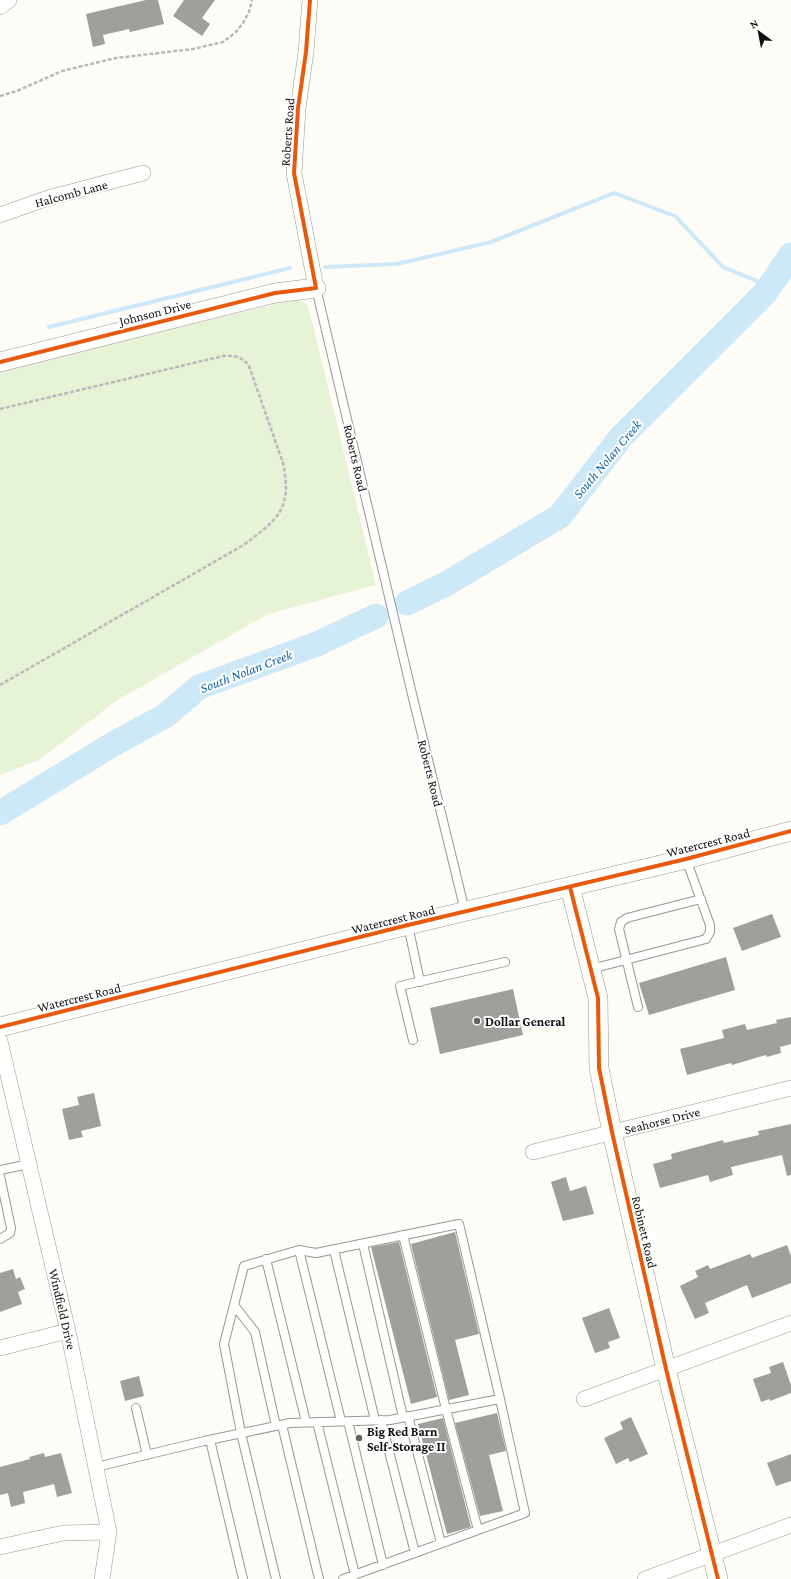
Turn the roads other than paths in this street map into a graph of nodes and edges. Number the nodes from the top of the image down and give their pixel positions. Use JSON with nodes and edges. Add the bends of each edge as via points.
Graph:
{"nodes":[{"id":1,"x":10,"y":0,"type":"edge"},
{"id":2,"x":310,"y":0,"type":"edge"},
{"id":3,"x":0,"y":7,"type":"edge"},
{"id":4,"x":143,"y":173,"type":"dead end"},
{"id":5,"x":0,"y":215,"type":"edge"},
{"id":6,"x":316,"y":288,"type":"junction"},
{"id":7,"x":0,"y":362,"type":"edge"},
{"id":8,"x":791,"y":831,"type":"edge"},
{"id":9,"x":686,"y":858,"type":"junction"},
{"id":10,"x":570,"y":886,"type":"junction"},
{"id":11,"x":701,"y":899,"type":"junction"},
{"id":12,"x":465,"y":911,"type":"junction"},
{"id":13,"x":408,"y":926,"type":"junction"},
{"id":14,"x":626,"y":960,"type":"junction"},
{"id":15,"x":505,"y":962,"type":"dead end"},
{"id":16,"x":591,"y":969,"type":"junction"},
{"id":17,"x":420,"y":982,"type":"junction"},
{"id":18,"x":638,"y":1007,"type":"dead end"},
{"id":19,"x":0,"y":1026,"type":"edge"},
{"id":20,"x":413,"y":1040,"type":"dead end"},
{"id":21,"x":0,"y":1041,"type":"edge"},
{"id":22,"x":791,"y":1088,"type":"edge"},
{"id":23,"x":612,"y":1132,"type":"junction"},
{"id":24,"x":533,"y":1152,"type":"dead end"},
{"id":25,"x":29,"y":1164,"type":"junction"},
{"id":26,"x":0,"y":1170,"type":"edge"},
{"id":27,"x":0,"y":1176,"type":"edge"},
{"id":28,"x":403,"y":1235,"type":"junction"},
{"id":29,"x":0,"y":1239,"type":"edge"},
{"id":30,"x":363,"y":1244,"type":"junction"},
{"id":31,"x":299,"y":1250,"type":"junction"},
{"id":32,"x":334,"y":1250,"type":"junction"},
{"id":33,"x":266,"y":1259,"type":"junction"},
{"id":34,"x":234,"y":1305,"type":"junction"},
{"id":35,"x":791,"y":1323,"type":"edge"},
{"id":36,"x":68,"y":1331,"type":"junction"},
{"id":37,"x":0,"y":1348,"type":"edge"},
{"id":38,"x":666,"y":1369,"type":"junction"},
{"id":39,"x":500,"y":1399,"type":"junction"},
{"id":40,"x":584,"y":1399,"type":"dead end"},
{"id":41,"x":136,"y":1408,"type":"dead end"},
{"id":42,"x":446,"y":1409,"type":"junction"},
{"id":43,"x":406,"y":1417,"type":"junction"},
{"id":44,"x":378,"y":1420,"type":"junction"},
{"id":45,"x":344,"y":1421,"type":"junction"},
{"id":46,"x":306,"y":1422,"type":"junction"},
{"id":47,"x":317,"y":1422,"type":"junction"},
{"id":48,"x":279,"y":1425,"type":"junction"},
{"id":49,"x":241,"y":1433,"type":"junction"},
{"id":50,"x":210,"y":1440,"type":"junction"},
{"id":51,"x":147,"y":1455,"type":"junction"},
{"id":52,"x":96,"y":1467,"type":"junction"},
{"id":53,"x":791,"y":1526,"type":"edge"},
{"id":54,"x":478,"y":1530,"type":"junction"},
{"id":55,"x":109,"y":1532,"type":"junction"},
{"id":56,"x":441,"y":1544,"type":"junction"},
{"id":57,"x":0,"y":1547,"type":"edge"},
{"id":58,"x":415,"y":1553,"type":"junction"},
{"id":59,"x":711,"y":1554,"type":"junction"},
{"id":60,"x":383,"y":1564,"type":"junction"},
{"id":61,"x":355,"y":1574,"type":"junction"},
{"id":62,"x":102,"y":1579,"type":"edge"},
{"id":63,"x":243,"y":1579,"type":"edge"},
{"id":64,"x":276,"y":1579,"type":"edge"},
{"id":65,"x":319,"y":1579,"type":"edge"},
{"id":66,"x":343,"y":1579,"type":"edge"},
{"id":67,"x":645,"y":1579,"type":"edge"},
{"id":68,"x":718,"y":1579,"type":"edge"}],
"edges":[{"from":1,"to":3,"type":"street"},
{"from":2,"to":6,"type":"street","name":"Roberts Road","via":[[298,108],[294,173]]},
{"from":4,"to":5,"type":"street","name":"Halcomb Lane","via":[[48,198]]},
{"from":6,"to":7,"type":"street","name":"Johnson Drive","via":[[275,293]]},
{"from":6,"to":12,"type":"lane","name":"Roberts Road"},
{"from":8,"to":9,"type":"street","name":"Watercrest Road"},
{"from":9,"to":10,"type":"street","name":"Watercrest Road"},
{"from":9,"to":11,"type":"lane"},
{"from":10,"to":12,"type":"street","name":"Watercrest Road"},
{"from":10,"to":16,"type":"street","name":"Robinett Road"},
{"from":11,"to":14,"type":"lane","via":[[627,918],[621,922],[619,929]]},
{"from":11,"to":14,"type":"lane","via":[[710,925],[706,939]]},
{"from":12,"to":13,"type":"street","name":"Watercrest Road"},
{"from":13,"to":17,"type":"lane"},
{"from":13,"to":19,"type":"street","name":"Watercrest Road"},
{"from":14,"to":16,"type":"lane"},
{"from":14,"to":18,"type":"lane"},
{"from":15,"to":17,"type":"lane"},
{"from":16,"to":23,"type":"street","name":"Robinett Road","via":[[598,998],[599,1068]]},
{"from":17,"to":20,"type":"lane","via":[[400,986]]},
{"from":21,"to":25,"type":"street","name":"Windfield Drive"},
{"from":22,"to":23,"type":"street","name":"Seahorse Drive"},
{"from":23,"to":24,"type":"street","name":"Seahorse Drive"},
{"from":23,"to":38,"type":"street","name":"Robinett Road"},
{"from":25,"to":26,"type":"lane"},
{"from":25,"to":36,"type":"street","name":"Windfield Drive"},
{"from":27,"to":29,"type":"lane","via":[[11,1228],[10,1234]]},
{"from":28,"to":30,"type":"lane"},
{"from":28,"to":39,"type":"lane","via":[[459,1224]]},
{"from":28,"to":42,"type":"lane"},
{"from":30,"to":32,"type":"lane"},
{"from":30,"to":43,"type":"lane"},
{"from":31,"to":32,"type":"lane","via":[[316,1253]]},
{"from":31,"to":33,"type":"lane"},
{"from":31,"to":45,"type":"lane"},
{"from":32,"to":44,"type":"lane"},
{"from":33,"to":34,"type":"lane","via":[[244,1266]]},
{"from":33,"to":46,"type":"lane"},
{"from":34,"to":48,"type":"lane","via":[[254,1332]]},
{"from":34,"to":49,"type":"lane","via":[[224,1344]]},
{"from":35,"to":38,"type":"street"},
{"from":36,"to":37,"type":"street"},
{"from":36,"to":52,"type":"street","name":"Windfield Drive"},
{"from":38,"to":40,"type":"street"},
{"from":38,"to":59,"type":"street","name":"Robinett Road"},
{"from":39,"to":42,"type":"lane"},
{"from":39,"to":54,"type":"lane","via":[[525,1513]]},
{"from":41,"to":51,"type":"lane"},
{"from":42,"to":43,"type":"lane"},
{"from":42,"to":54,"type":"lane"},
{"from":43,"to":44,"type":"lane"},
{"from":43,"to":56,"type":"lane"},
{"from":44,"to":45,"type":"lane"},
{"from":44,"to":58,"type":"lane"},
{"from":45,"to":47,"type":"lane"},
{"from":45,"to":60,"type":"lane"},
{"from":46,"to":47,"type":"lane"},
{"from":46,"to":48,"type":"lane"},
{"from":47,"to":61,"type":"lane"},
{"from":48,"to":49,"type":"lane"},
{"from":48,"to":65,"type":"lane"},
{"from":49,"to":50,"type":"lane"},
{"from":49,"to":64,"type":"lane"},
{"from":50,"to":51,"type":"lane"},
{"from":50,"to":63,"type":"lane"},
{"from":51,"to":52,"type":"lane"},
{"from":52,"to":55,"type":"street","name":"Windfield Drive"},
{"from":53,"to":59,"type":"street"},
{"from":54,"to":56,"type":"lane"},
{"from":55,"to":57,"type":"street","via":[[63,1533]]},
{"from":55,"to":62,"type":"street","name":"Windfield Drive"},
{"from":56,"to":58,"type":"lane"},
{"from":58,"to":60,"type":"lane"},
{"from":59,"to":67,"type":"street"},
{"from":59,"to":68,"type":"street","name":"Robinett Road"},
{"from":60,"to":61,"type":"lane"},
{"from":61,"to":66,"type":"lane"}]}
